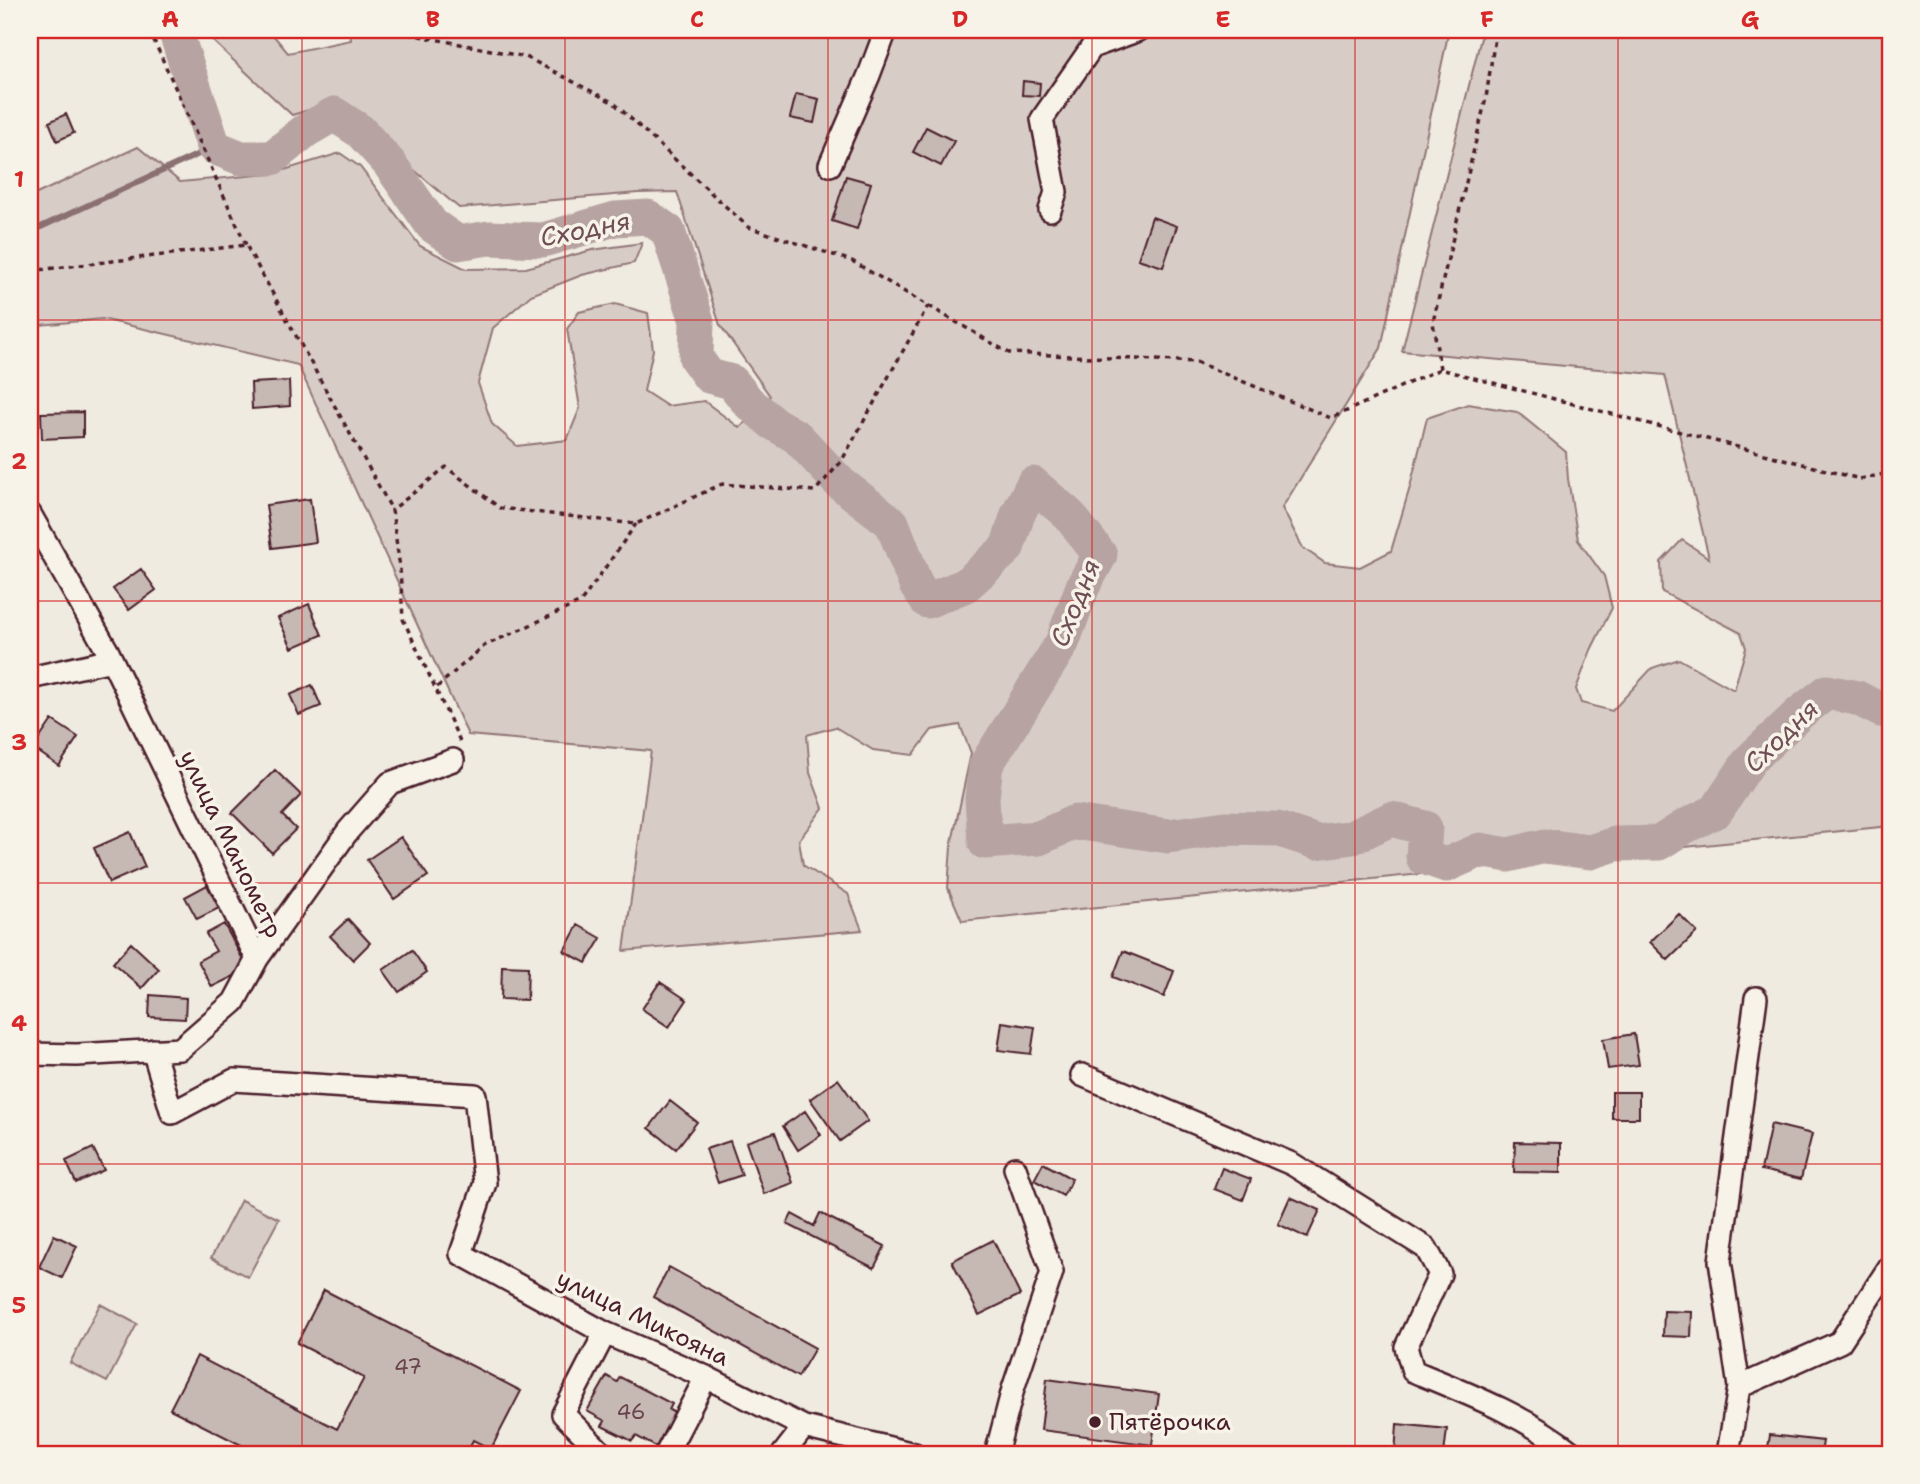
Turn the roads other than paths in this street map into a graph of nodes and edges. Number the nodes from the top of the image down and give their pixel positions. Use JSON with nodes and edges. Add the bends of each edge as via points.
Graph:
{"nodes":[{"id":1,"x":886,"y":30,"type":"edge"},
{"id":2,"x":1139,"y":30,"type":"edge"},
{"id":3,"x":830,"y":166,"type":"dead end"},
{"id":4,"x":1050,"y":210,"type":"dead end"},
{"id":5,"x":30,"y":514,"type":"edge"},
{"id":6,"x":112,"y":660,"type":"junction"},
{"id":7,"x":30,"y":678,"type":"edge"},
{"id":8,"x":453,"y":760,"type":"road end"},
{"id":9,"x":257,"y":959,"type":"junction"},
{"id":10,"x":1756,"y":998,"type":"dead end"},
{"id":11,"x":153,"y":1050,"type":"junction"},
{"id":12,"x":30,"y":1054,"type":"edge"},
{"id":13,"x":1082,"y":1075,"type":"dead end"},
{"id":14,"x":1015,"y":1168,"type":"dead end"},
{"id":15,"x":1890,"y":1266,"type":"edge"},
{"id":16,"x":605,"y":1333,"type":"junction"},
{"id":17,"x":706,"y":1377,"type":"junction"},
{"id":18,"x":1739,"y":1387,"type":"junction"},
{"id":19,"x":804,"y":1427,"type":"junction"},
{"id":20,"x":603,"y":1454,"type":"edge"},
{"id":21,"x":666,"y":1454,"type":"edge"},
{"id":22,"x":783,"y":1454,"type":"edge"},
{"id":23,"x":914,"y":1454,"type":"edge"},
{"id":24,"x":996,"y":1454,"type":"edge"},
{"id":25,"x":1574,"y":1454,"type":"edge"},
{"id":26,"x":1728,"y":1454,"type":"edge"}],
"edges":[{"from":1,"to":3,"type":"street"},
{"from":2,"to":4,"type":"street","via":[[1092,47],[1042,119],[1056,192]]},
{"from":5,"to":6,"type":"street","name":"улица Манометр"},
{"from":6,"to":7,"type":"street"},
{"from":6,"to":9,"type":"street","name":"улица Манометр"},
{"from":8,"to":9,"type":"street","via":[[390,783],[348,831]]},
{"from":9,"to":11,"type":"street","name":"улица Манометр","via":[[234,1002],[180,1049]]},
{"from":10,"to":18,"type":"street","via":[[1720,1261]]},
{"from":11,"to":12,"type":"street","name":"улица Манометр"},
{"from":11,"to":16,"type":"street","name":"улица Микояна","via":[[172,1113],[234,1080],[475,1095],[485,1183],[461,1254]]},
{"from":13,"to":25,"type":"street","via":[[1292,1164],[1426,1248],[1440,1274],[1406,1347],[1413,1371],[1496,1406],[1550,1435]]},
{"from":14,"to":24,"type":"street","via":[[1052,1272]]},
{"from":15,"to":18,"type":"street","via":[[1840,1342]]},
{"from":16,"to":17,"type":"street","name":"улица Микояна"},
{"from":16,"to":20,"type":"street","via":[[563,1414]]},
{"from":17,"to":19,"type":"street","name":"улица Микояна"},
{"from":17,"to":21,"type":"street"},
{"from":18,"to":26,"type":"street"},
{"from":19,"to":22,"type":"street"},
{"from":19,"to":23,"type":"street","name":"улица Микояна"}]}
